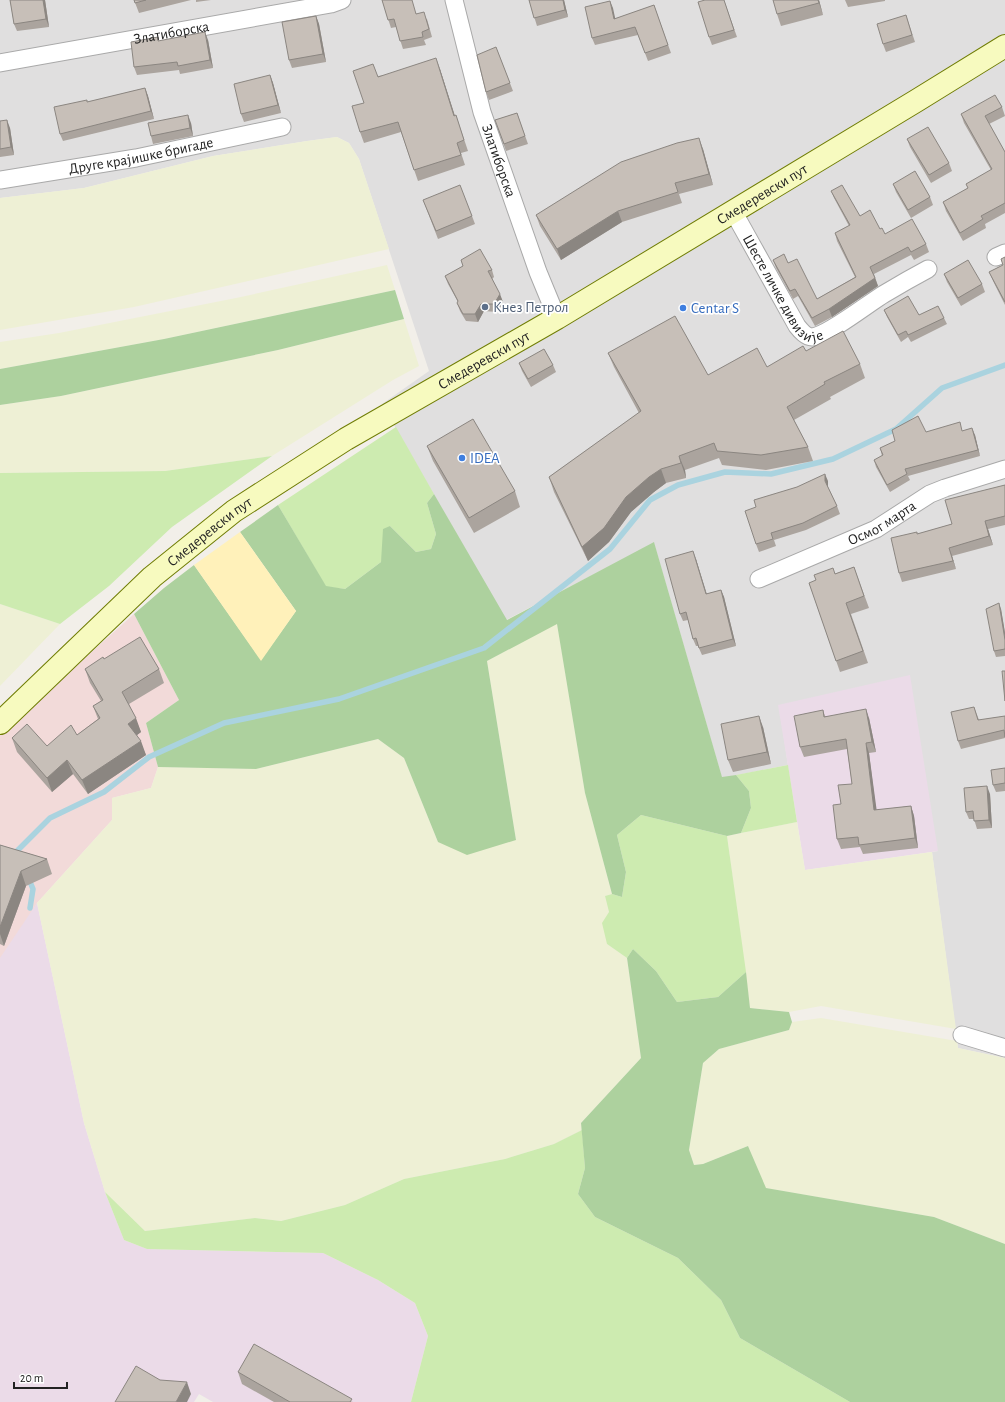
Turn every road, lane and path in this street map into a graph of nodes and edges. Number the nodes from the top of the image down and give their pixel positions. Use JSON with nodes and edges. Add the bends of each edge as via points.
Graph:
{"nodes":[{"id":1,"x":342,"y":0,"type":"edge"},
{"id":2,"x":454,"y":0,"type":"edge"},
{"id":3,"x":1005,"y":46,"type":"edge"},
{"id":4,"x":0,"y":63,"type":"edge"},
{"id":5,"x":282,"y":127,"type":"dead end"},
{"id":6,"x":0,"y":180,"type":"edge"},
{"id":7,"x":733,"y":211,"type":"junction"},
{"id":8,"x":928,"y":269,"type":"dead end"},
{"id":9,"x":557,"y":318,"type":"junction"},
{"id":10,"x":1005,"y":469,"type":"edge"},
{"id":11,"x":759,"y":579,"type":"dead end"},
{"id":12,"x":0,"y":723,"type":"edge"},
{"id":13,"x":962,"y":1036,"type":"dead end"},
{"id":14,"x":1005,"y":1048,"type":"edge"}],
"edges":[{"from":1,"to":4,"type":"street","name":"Златиборска"},
{"from":2,"to":9,"type":"street","name":"Златиборска","via":[[482,112],[538,272]]},
{"from":3,"to":7,"type":"main road","name":"Смедеревски пут"},
{"from":5,"to":6,"type":"street","name":"Друге крајишке бригаде","via":[[136,158]]},
{"from":7,"to":8,"type":"street","name":"Шесте личке дивизије","via":[[797,326],[808,336],[819,335],[836,326]]},
{"from":7,"to":9,"type":"main road","name":"Смедеревски пут"},
{"from":9,"to":12,"type":"main road","name":"Смедеревски пут","via":[[346,439],[234,511],[152,577]]},
{"from":10,"to":11,"type":"street","name":"Осмог марта","via":[[935,492],[876,529]]},
{"from":13,"to":14,"type":"street"}]}
